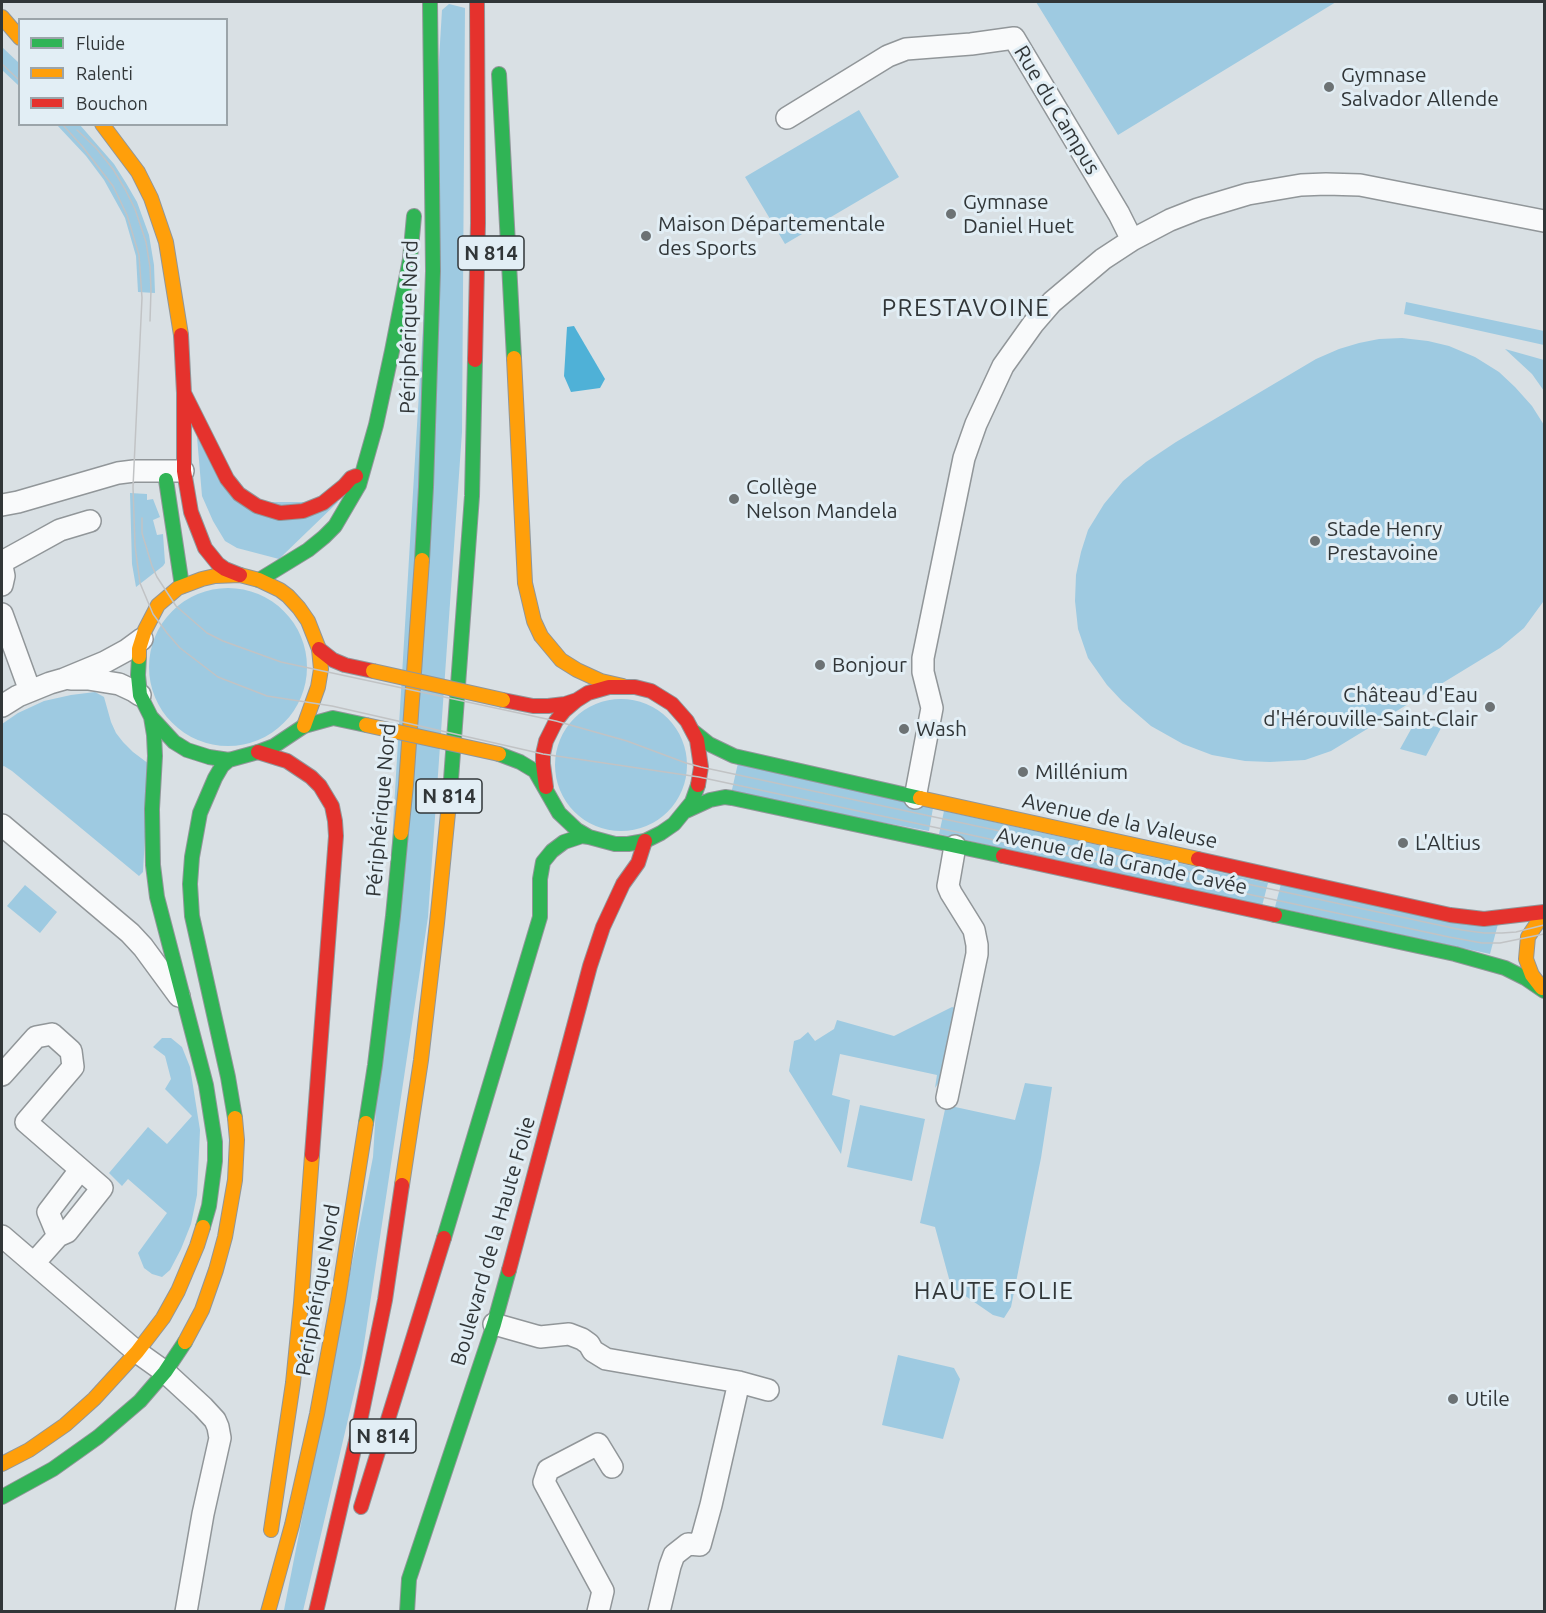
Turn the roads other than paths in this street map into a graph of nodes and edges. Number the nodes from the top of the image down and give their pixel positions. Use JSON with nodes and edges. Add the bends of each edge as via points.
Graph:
{"nodes":[{"id":1,"x":430,"y":2,"type":"edge"},
{"id":2,"x":477,"y":2,"type":"edge"},
{"id":3,"x":2,"y":17,"type":"edge"},
{"id":4,"x":2,"y":26,"type":"edge"},
{"id":5,"x":18,"y":37,"type":"edge"},
{"id":6,"x":18,"y":38,"type":"edge"},
{"id":7,"x":787,"y":118,"type":"dead end"},
{"id":8,"x":104,"y":126,"type":"edge"},
{"id":9,"x":433,"y":128,"type":"junction"},
{"id":10,"x":417,"y":159,"type":"dead end"},
{"id":11,"x":492,"y":195,"type":"dead end"},
{"id":12,"x":416,"y":205,"type":"dead end"},
{"id":13,"x":1545,"y":221,"type":"edge"},
{"id":14,"x":1132,"y":240,"type":"junction"},
{"id":15,"x":172,"y":286,"type":"junction"},
{"id":16,"x":168,"y":340,"type":"dead end"},
{"id":17,"x":184,"y":393,"type":"junction"},
{"id":18,"x":487,"y":466,"type":"dead end"},
{"id":19,"x":172,"y":468,"type":"junction"},
{"id":20,"x":363,"y":473,"type":"junction"},
{"id":21,"x":472,"y":496,"type":"junction"},
{"id":22,"x":2,"y":504,"type":"edge"},
{"id":23,"x":90,"y":521,"type":"dead end"},
{"id":24,"x":2,"y":564,"type":"edge"},
{"id":25,"x":240,"y":575,"type":"junction"},
{"id":26,"x":259,"y":580,"type":"junction"},
{"id":27,"x":2,"y":585,"type":"edge"},
{"id":28,"x":182,"y":586,"type":"junction"},
{"id":29,"x":2,"y":614,"type":"edge"},
{"id":30,"x":142,"y":639,"type":"junction"},
{"id":31,"x":319,"y":649,"type":"junction"},
{"id":32,"x":64,"y":679,"type":"junction"},
{"id":33,"x":623,"y":686,"type":"junction"},
{"id":34,"x":30,"y":691,"type":"junction"},
{"id":35,"x":140,"y":695,"type":"junction"},
{"id":36,"x":577,"y":700,"type":"junction"},
{"id":37,"x":2,"y":706,"type":"edge"},
{"id":38,"x":151,"y":717,"type":"junction"},
{"id":39,"x":304,"y":726,"type":"junction"},
{"id":40,"x":694,"y":732,"type":"junction"},
{"id":41,"x":258,"y":752,"type":"junction"},
{"id":42,"x":229,"y":760,"type":"junction"},
{"id":43,"x":546,"y":787,"type":"junction"},
{"id":44,"x":915,"y":798,"type":"junction"},
{"id":45,"x":686,"y":811,"type":"junction"},
{"id":46,"x":2,"y":825,"type":"edge"},
{"id":47,"x":589,"y":837,"type":"junction"},
{"id":48,"x":645,"y":841,"type":"junction"},
{"id":49,"x":955,"y":846,"type":"junction"},
{"id":50,"x":613,"y":853,"type":"junction"},
{"id":51,"x":623,"y":884,"type":"junction"},
{"id":52,"x":1545,"y":913,"type":"edge"},
{"id":53,"x":1545,"y":991,"type":"edge"},
{"id":54,"x":210,"y":996,"type":"junction"},
{"id":55,"x":183,"y":998,"type":"junction"},
{"id":56,"x":2,"y":1075,"type":"edge"},
{"id":57,"x":947,"y":1098,"type":"dead end"},
{"id":58,"x":2,"y":1236,"type":"edge"},
{"id":59,"x":34,"y":1263,"type":"junction"},
{"id":60,"x":494,"y":1324,"type":"junction"},
{"id":61,"x":151,"y":1362,"type":"junction"},
{"id":62,"x":739,"y":1383,"type":"junction"},
{"id":63,"x":768,"y":1390,"type":"dead end"},
{"id":64,"x":2,"y":1464,"type":"edge"},
{"id":65,"x":612,"y":1467,"type":"dead end"},
{"id":66,"x":2,"y":1497,"type":"edge"},
{"id":67,"x":357,"y":1520,"type":"dead end"},
{"id":68,"x":269,"y":1541,"type":"dead end"},
{"id":69,"x":344,"y":1552,"type":"dead end"},
{"id":70,"x":266,"y":1563,"type":"dead end"},
{"id":71,"x":324,"y":1580,"type":"junction"},
{"id":72,"x":269,"y":1608,"type":"edge"},
{"id":73,"x":186,"y":1611,"type":"edge"},
{"id":74,"x":316,"y":1611,"type":"edge"},
{"id":75,"x":407,"y":1611,"type":"edge"},
{"id":76,"x":598,"y":1611,"type":"edge"},
{"id":77,"x":659,"y":1611,"type":"edge"}],
"edges":[{"from":1,"to":9,"type":"main road","name":"Périphérique Nord","number":"N 814"},
{"from":2,"to":21,"type":"main road","number":"N 814","via":[[478,223]]},
{"from":3,"to":5,"type":"main road"},
{"from":4,"to":6,"type":"main road"},
{"from":7,"to":14,"type":"street","name":"Rue du Campus","via":[[906,49],[1014,38]]},
{"from":8,"to":15,"type":"main road","via":[[138,172],[151,198],[166,242]]},
{"from":9,"to":10,"type":"main road","number":"N 814"},
{"from":9,"to":72,"type":"main road","name":"Périphérique Nord","number":"N 814","via":[[426,487],[393,916],[374,1076],[338,1300],[317,1414]]},
{"from":11,"to":33,"type":"main road","number":"N 814","via":[[496,65],[525,583],[541,636],[561,660],[602,681]]},
{"from":12,"to":20,"type":"main road","via":[[405,288]]},
{"from":13,"to":14,"type":"street","via":[[1360,184],[1301,185],[1248,194],[1179,216]]},
{"from":14,"to":44,"type":"street","via":[[1084,274],[1033,324],[1003,366],[976,424],[964,458],[923,658],[932,708]]},
{"from":15,"to":16,"type":"main road"},
{"from":15,"to":17,"type":"main road","via":[[181,331]]},
{"from":17,"to":19,"type":"main road"},
{"from":17,"to":20,"type":"main road","via":[[227,479],[239,494],[257,506],[280,513],[313,508]]},
{"from":18,"to":21,"type":"main road","number":"N 814"},
{"from":19,"to":22,"type":"street","via":[[118,473]]},
{"from":19,"to":25,"type":"main road","via":[[205,548],[218,564]]},
{"from":19,"to":28,"type":"main road"},
{"from":20,"to":26,"type":"main road","via":[[356,494],[335,526],[308,550]]},
{"from":21,"to":71,"type":"main road","number":"N 814","via":[[450,794],[421,1060],[385,1300]]},
{"from":23,"to":24,"type":"street","via":[[60,530]]},
{"from":24,"to":27,"type":"street"},
{"from":25,"to":26,"type":"main road"},
{"from":25,"to":28,"type":"main road","via":[[215,576]]},
{"from":26,"to":31,"type":"main road","via":[[280,590],[299,608],[309,621]]},
{"from":28,"to":30,"type":"main road","via":[[158,605]]},
{"from":29,"to":34,"type":"street"},
{"from":30,"to":32,"type":"street","via":[[118,656]]},
{"from":30,"to":35,"type":"main road"},
{"from":31,"to":36,"type":"main road","bridge":true,"via":[[345,665],[532,706]]},
{"from":31,"to":39,"type":"main road","via":[[318,687]]},
{"from":32,"to":34,"type":"street"},
{"from":32,"to":35,"type":"street","via":[[119,684]]},
{"from":33,"to":36,"type":"main road","via":[[599,689]]},
{"from":33,"to":40,"type":"main road","via":[[644,689],[663,698],[680,712]]},
{"from":34,"to":37,"type":"street"},
{"from":35,"to":38,"type":"main road"},
{"from":36,"to":43,"type":"main road","via":[[556,721],[546,741]]},
{"from":38,"to":42,"type":"main road","via":[[187,750]]},
{"from":38,"to":55,"type":"main road","via":[[155,756],[153,865],[157,897]]},
{"from":39,"to":41,"type":"main road"},
{"from":39,"to":43,"type":"main road","bridge":true,"via":[[333,718],[499,754],[527,765]]},
{"from":40,"to":44,"type":"main road","name":"Avenue de la Valeuse","via":[[734,756]]},
{"from":40,"to":45,"type":"main road","via":[[701,767],[695,794]]},
{"from":41,"to":42,"type":"main road"},
{"from":41,"to":68,"type":"main road","via":[[298,767],[320,786],[332,806],[336,836],[300,1315]]},
{"from":42,"to":54,"type":"main road","via":[[215,778],[200,813],[190,874],[192,916]]},
{"from":43,"to":47,"type":"main road","via":[[559,813]]},
{"from":44,"to":52,"type":"main road","name":"Avenue de la Valeuse","via":[[1450,915],[1491,919]]},
{"from":45,"to":48,"type":"main road","via":[[668,829]]},
{"from":45,"to":49,"type":"main road","name":"Avenue de la Grande Cavée","via":[[710,800],[732,798]]},
{"from":46,"to":55,"type":"street","via":[[130,933]]},
{"from":47,"to":50,"type":"main road"},
{"from":47,"to":67,"type":"main road","number":"N 814","via":[[564,842],[543,862],[540,917]]},
{"from":48,"to":50,"type":"main road","via":[[628,844]]},
{"from":48,"to":51,"type":"main road","name":"Boulevard de la Haute Folie","via":[[638,863]]},
{"from":49,"to":53,"type":"main road","name":"Avenue de la Grande Cavée","via":[[1455,954],[1505,968]]},
{"from":49,"to":57,"type":"street","via":[[948,886],[974,930],[977,954]]},
{"from":50,"to":51,"type":"main road"},
{"from":51,"to":60,"type":"main road","name":"Boulevard de la Haute Folie","via":[[590,966]]},
{"from":52,"to":53,"type":"main road","via":[[1528,938],[1526,959],[1532,975]]},
{"from":54,"to":55,"type":"street"},
{"from":54,"to":61,"type":"main road","via":[[235,1119],[235,1180],[225,1237],[207,1297],[189,1337]]},
{"from":55,"to":61,"type":"main road","via":[[212,1119],[213,1184],[197,1246],[163,1318]]},
{"from":56,"to":59,"type":"street","via":[[36,1037],[52,1034],[71,1052],[73,1067],[26,1122],[102,1188],[67,1232],[58,1236]]},
{"from":58,"to":59,"type":"street"},
{"from":59,"to":61,"type":"street"},
{"from":60,"to":62,"type":"street","via":[[540,1337],[570,1334],[606,1359]]},
{"from":60,"to":75,"type":"main road","name":"Boulevard de la Haute Folie","via":[[409,1579]]},
{"from":61,"to":64,"type":"main road","via":[[94,1399],[29,1450]]},
{"from":61,"to":66,"type":"main road","via":[[134,1407],[53,1469]]},
{"from":61,"to":73,"type":"street","via":[[211,1414],[220,1437]]},
{"from":62,"to":63,"type":"street"},
{"from":62,"to":77,"type":"street","via":[[700,1545],[688,1544],[674,1555]]},
{"from":65,"to":76,"type":"street","via":[[598,1444],[548,1470],[544,1482],[603,1592]]},
{"from":69,"to":71,"type":"main road","number":"N 814"},
{"from":70,"to":72,"type":"main road","number":"N 814"},
{"from":71,"to":74,"type":"main road","number":"N 814"}]}
